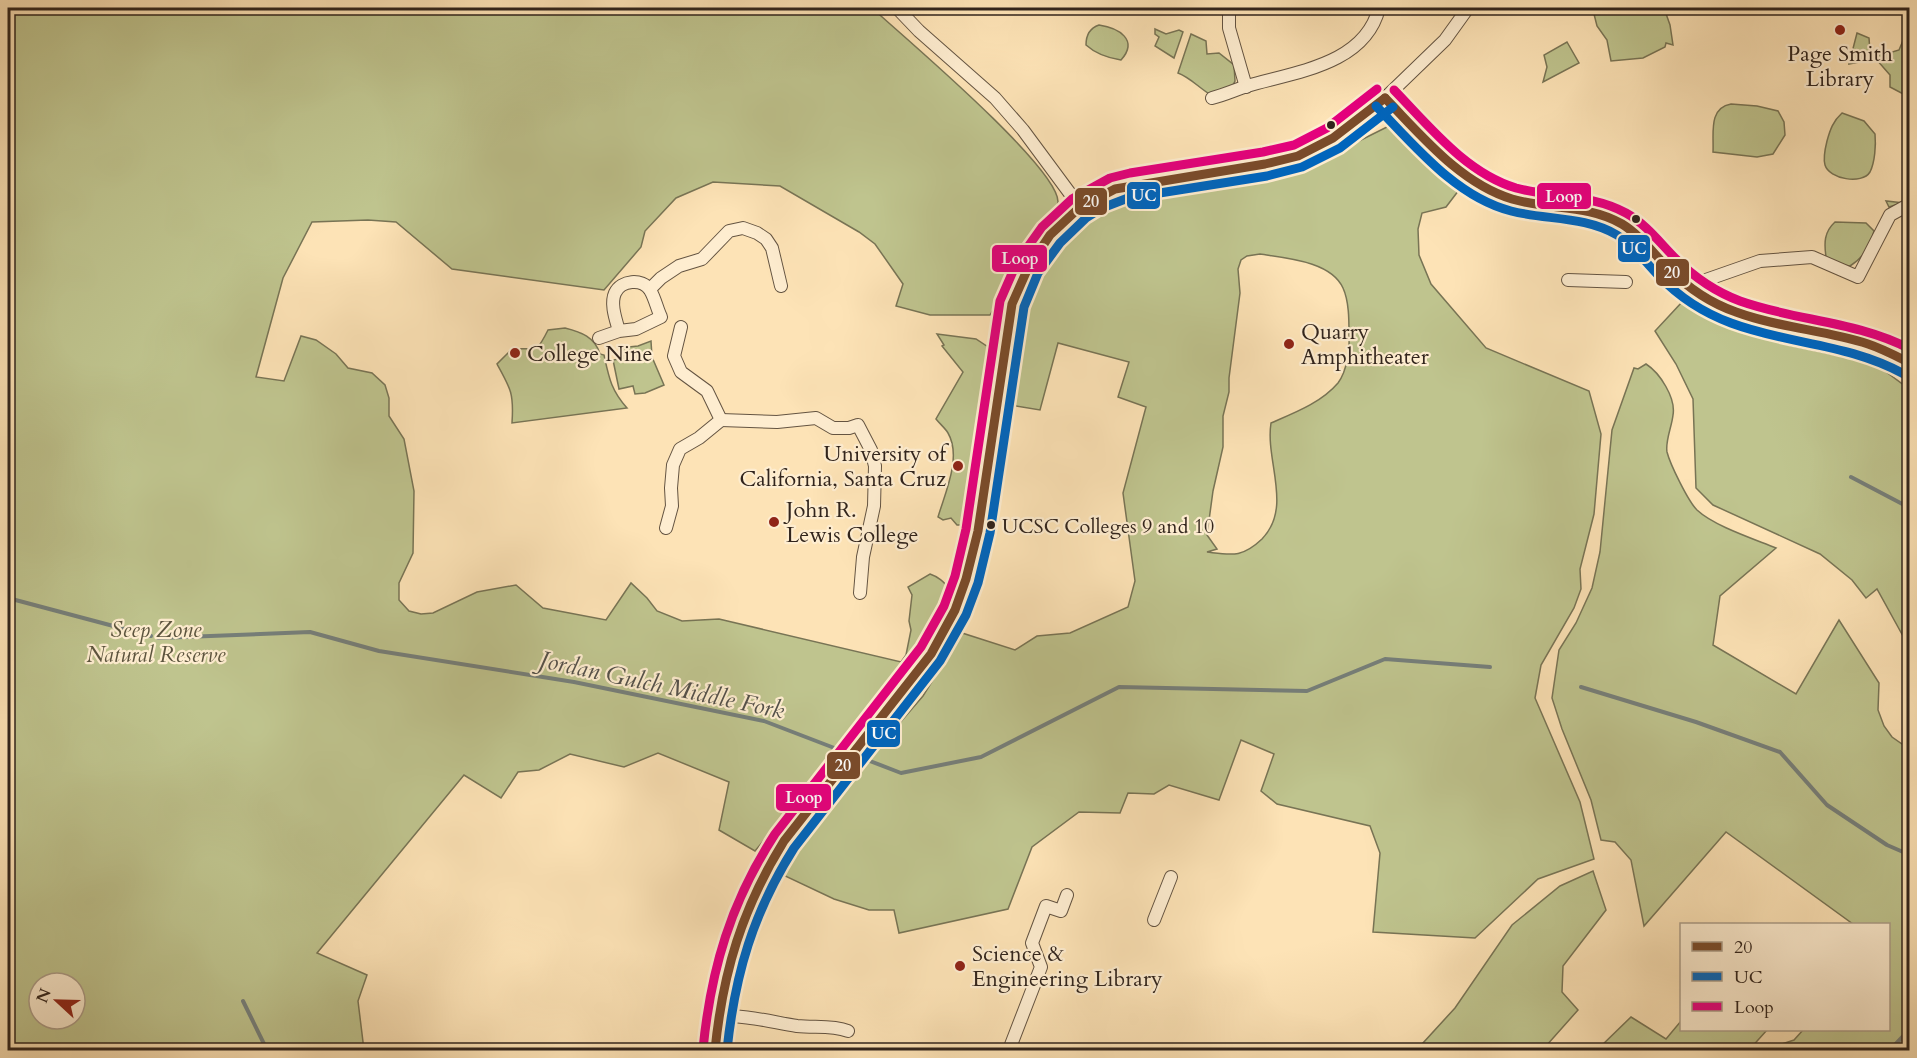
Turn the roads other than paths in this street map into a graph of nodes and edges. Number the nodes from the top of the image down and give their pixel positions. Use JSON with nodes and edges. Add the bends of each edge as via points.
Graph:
{"nodes":[{"id":1,"x":897,"y":8,"type":"edge"},
{"id":2,"x":1229,"y":8,"type":"edge"},
{"id":3,"x":1379,"y":8,"type":"edge"},
{"id":4,"x":1468,"y":8,"type":"edge"},
{"id":5,"x":1246,"y":87,"type":"junction"},
{"id":6,"x":1212,"y":98,"type":"dead end"},
{"id":7,"x":1385,"y":98,"type":"junction"},
{"id":8,"x":1910,"y":204,"type":"edge"},
{"id":9,"x":1080,"y":207,"type":"junction"},
{"id":10,"x":1569,"y":280,"type":"dead end"},
{"id":11,"x":1626,"y":282,"type":"dead end"},
{"id":12,"x":1700,"y":282,"type":"dead end"},
{"id":13,"x":781,"y":286,"type":"dead end"},
{"id":14,"x":650,"y":289,"type":"junction"},
{"id":15,"x":681,"y":327,"type":"dead end"},
{"id":16,"x":619,"y":330,"type":"junction"},
{"id":17,"x":599,"y":338,"type":"dead end"},
{"id":18,"x":1910,"y":363,"type":"edge"},
{"id":19,"x":721,"y":420,"type":"junction"},
{"id":20,"x":666,"y":528,"type":"dead end"},
{"id":21,"x":860,"y":593,"type":"dead end"},
{"id":22,"x":1171,"y":877,"type":"dead end"},
{"id":23,"x":1067,"y":895,"type":"dead end"},
{"id":24,"x":1154,"y":920,"type":"dead end"},
{"id":25,"x":717,"y":1017,"type":"junction"},
{"id":26,"x":848,"y":1031,"type":"dead end"},
{"id":27,"x":715,"y":1050,"type":"edge"},
{"id":28,"x":1009,"y":1050,"type":"edge"}],
"edges":[{"from":1,"to":9,"type":"street","via":[[995,98]]},
{"from":2,"to":5,"type":"street","via":[[1229,28]]},
{"from":3,"to":5,"type":"street","via":[[1374,24],[1355,46],[1325,64]]},
{"from":4,"to":7,"type":"street","via":[[1445,40]]},
{"from":5,"to":6,"type":"street"},
{"from":7,"to":9,"type":"main road","via":[[1340,134],[1298,156],[1114,189]]},
{"from":7,"to":18,"type":"main road","via":[[1461,172],[1489,190],[1513,199],[1607,217],[1633,231],[1687,284],[1734,311],[1861,342]]},
{"from":8,"to":12,"type":"street","via":[[1890,214],[1858,277],[1812,257],[1760,261]]},
{"from":9,"to":25,"type":"main road","via":[[1038,248],[1012,304],[984,495],[973,555],[960,597],[942,637],[763,873],[747,905],[728,962]]},
{"from":10,"to":11,"type":"street"},
{"from":13,"to":14,"type":"street","via":[[766,239],[743,228],[729,231],[702,259],[679,266]]},
{"from":14,"to":16,"type":"street","via":[[661,317],[636,329]]},
{"from":14,"to":16,"type":"street","via":[[638,282],[619,288],[613,300]]},
{"from":15,"to":19,"type":"street","via":[[674,356],[681,372],[707,391]]},
{"from":16,"to":17,"type":"street"},
{"from":19,"to":20,"type":"street","via":[[680,449],[674,465],[672,506]]},
{"from":19,"to":21,"type":"street","via":[[777,422],[816,418],[833,428],[858,425],[875,466],[874,506]]},
{"from":22,"to":24,"type":"street"},
{"from":23,"to":28,"type":"street","via":[[1061,911],[1046,906],[1032,943],[1041,967]]},
{"from":25,"to":26,"type":"street"},
{"from":25,"to":27,"type":"main road"}]}
